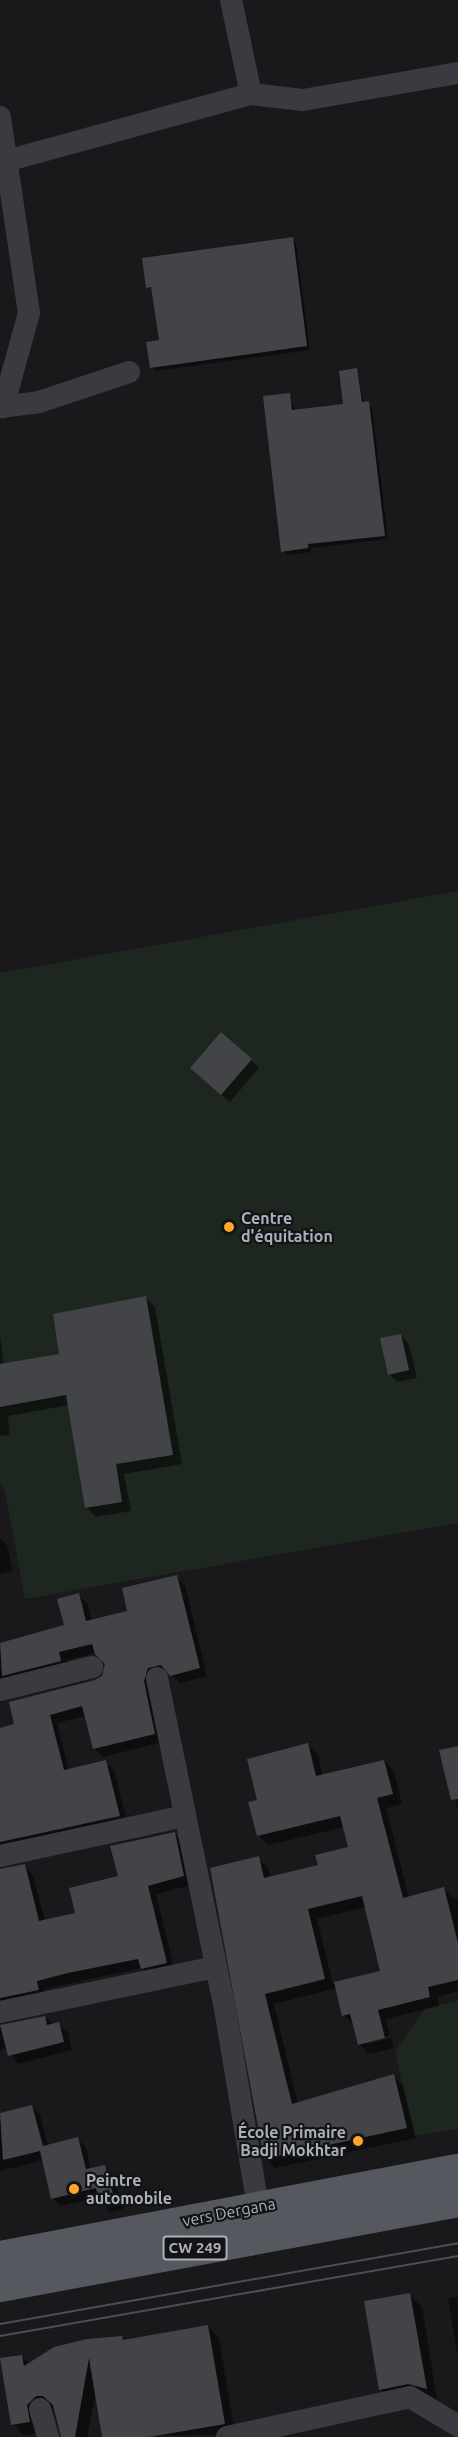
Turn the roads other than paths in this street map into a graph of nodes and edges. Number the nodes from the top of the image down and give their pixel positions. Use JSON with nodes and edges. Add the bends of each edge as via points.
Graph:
{"nodes":[{"id":1,"x":231,"y":0,"type":"edge"},
{"id":2,"x":458,"y":73,"type":"edge"},
{"id":3,"x":251,"y":94,"type":"junction"},
{"id":4,"x":0,"y":117,"type":"edge"},
{"id":5,"x":6,"y":161,"type":"junction"},
{"id":6,"x":129,"y":372,"type":"dead end"},
{"id":7,"x":2,"y":407,"type":"edge"},
{"id":8,"x":92,"y":1667,"type":"dead end"},
{"id":9,"x":156,"y":1678,"type":"dead end"},
{"id":10,"x":0,"y":1690,"type":"edge"},
{"id":11,"x":185,"y":1816,"type":"junction"},
{"id":12,"x":0,"y":1856,"type":"edge"},
{"id":13,"x":216,"y":1967,"type":"junction"},
{"id":14,"x":0,"y":2012,"type":"edge"},
{"id":15,"x":451,"y":2186,"type":"edge"},
{"id":16,"x":258,"y":2207,"type":"junction"},
{"id":17,"x":0,"y":2257,"type":"edge"},
{"id":18,"x":0,"y":2285,"type":"edge"},
{"id":19,"x":39,"y":2409,"type":"dead end"},
{"id":20,"x":458,"y":2426,"type":"edge"},
{"id":21,"x":48,"y":2437,"type":"edge"},
{"id":22,"x":227,"y":2437,"type":"edge"}],
"edges":[{"from":1,"to":3,"type":"street"},
{"from":2,"to":3,"type":"street","via":[[303,100]]},
{"from":3,"to":5,"type":"street"},
{"from":4,"to":5,"type":"street"},
{"from":5,"to":7,"type":"street","via":[[29,313]]},
{"from":6,"to":7,"type":"street","via":[[39,402]]},
{"from":8,"to":10,"type":"street"},
{"from":9,"to":11,"type":"street"},
{"from":11,"to":12,"type":"street"},
{"from":11,"to":13,"type":"street"},
{"from":13,"to":14,"type":"street"},
{"from":13,"to":16,"type":"street"},
{"from":15,"to":16,"type":"main road","name":"vers Dergana"},
{"from":15,"to":18,"type":"main road","number":"CW 249"},
{"from":16,"to":17,"type":"main road","name":"vers Dergana"},
{"from":19,"to":21,"type":"street"},
{"from":20,"to":22,"type":"street","via":[[410,2397]]}]}
